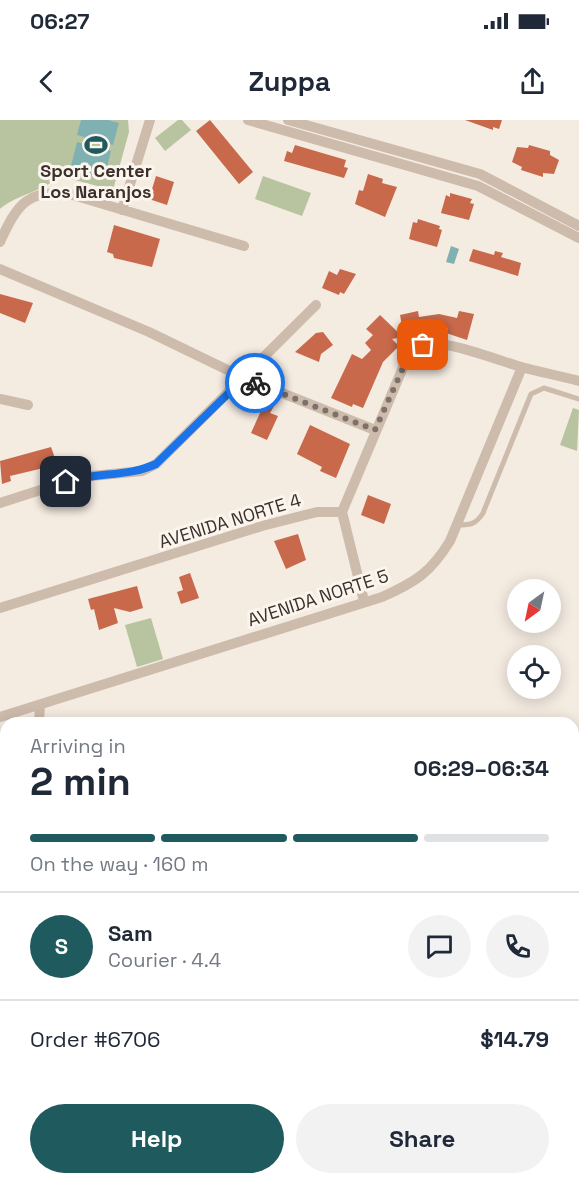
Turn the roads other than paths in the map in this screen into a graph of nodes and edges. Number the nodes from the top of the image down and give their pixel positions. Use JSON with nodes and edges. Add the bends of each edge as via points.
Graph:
{"nodes":[{"id":1,"x":150,"y":120,"type":"edge"},
{"id":2,"x":248,"y":120,"type":"edge"},
{"id":3,"x":288,"y":120,"type":"edge"},
{"id":4,"x":122,"y":210,"type":"junction"},
{"id":5,"x":579,"y":226,"type":"edge"},
{"id":6,"x":579,"y":238,"type":"edge"},
{"id":7,"x":0,"y":242,"type":"edge"},
{"id":8,"x":244,"y":246,"type":"dead end"},
{"id":9,"x":0,"y":269,"type":"edge"},
{"id":10,"x":316,"y":305,"type":"dead end"},
{"id":11,"x":522,"y":367,"type":"junction"},
{"id":12,"x":244,"y":378,"type":"junction"},
{"id":13,"x":579,"y":381,"type":"edge"},
{"id":14,"x":0,"y":399,"type":"edge"},
{"id":15,"x":579,"y":399,"type":"edge"},
{"id":16,"x":28,"y":405,"type":"dead end"},
{"id":17,"x":375,"y":430,"type":"junction"},
{"id":18,"x":0,"y":503,"type":"edge"},
{"id":19,"x":342,"y":513,"type":"junction"},
{"id":20,"x":458,"y":525,"type":"junction"},
{"id":21,"x":364,"y":601,"type":"junction"},
{"id":22,"x":0,"y":608,"type":"edge"},
{"id":23,"x":40,"y":705,"type":"junction"},
{"id":24,"x":0,"y":717,"type":"edge"},
{"id":25,"x":39,"y":717,"type":"edge"}],
"edges":[{"from":1,"to":4,"type":"street"},
{"from":2,"to":6,"type":"street","via":[[478,186]]},
{"from":3,"to":5,"type":"street","via":[[480,174]]},
{"from":4,"to":7,"type":"street","via":[[49,191],[19,206]]},
{"from":4,"to":8,"type":"street"},
{"from":9,"to":12,"type":"street","via":[[149,332]]},
{"from":10,"to":12,"type":"street"},
{"from":11,"to":13,"type":"street"},
{"from":11,"to":17,"type":"street","via":[[470,350],[434,343],[423,345],[408,357]]},
{"from":11,"to":20,"type":"street","name":"AVENIDA NORTE 5"},
{"from":12,"to":17,"type":"street"},
{"from":12,"to":18,"type":"street","via":[[156,464],[142,471],[81,477]]},
{"from":14,"to":16,"type":"street"},
{"from":15,"to":20,"type":"lane","via":[[544,388],[531,394],[478,522]]},
{"from":17,"to":19,"type":"street"},
{"from":19,"to":21,"type":"street"},
{"from":19,"to":22,"type":"street","name":"AVENIDA NORTE 4","via":[[317,512],[262,526]]},
{"from":20,"to":21,"type":"street","name":"AVENIDA NORTE 5","via":[[437,562],[415,583]]},
{"from":21,"to":23,"type":"street","name":"AVENIDA NORTE 5"},
{"from":23,"to":24,"type":"street","name":"AVENIDA NORTE 5"},
{"from":23,"to":25,"type":"street"}]}
